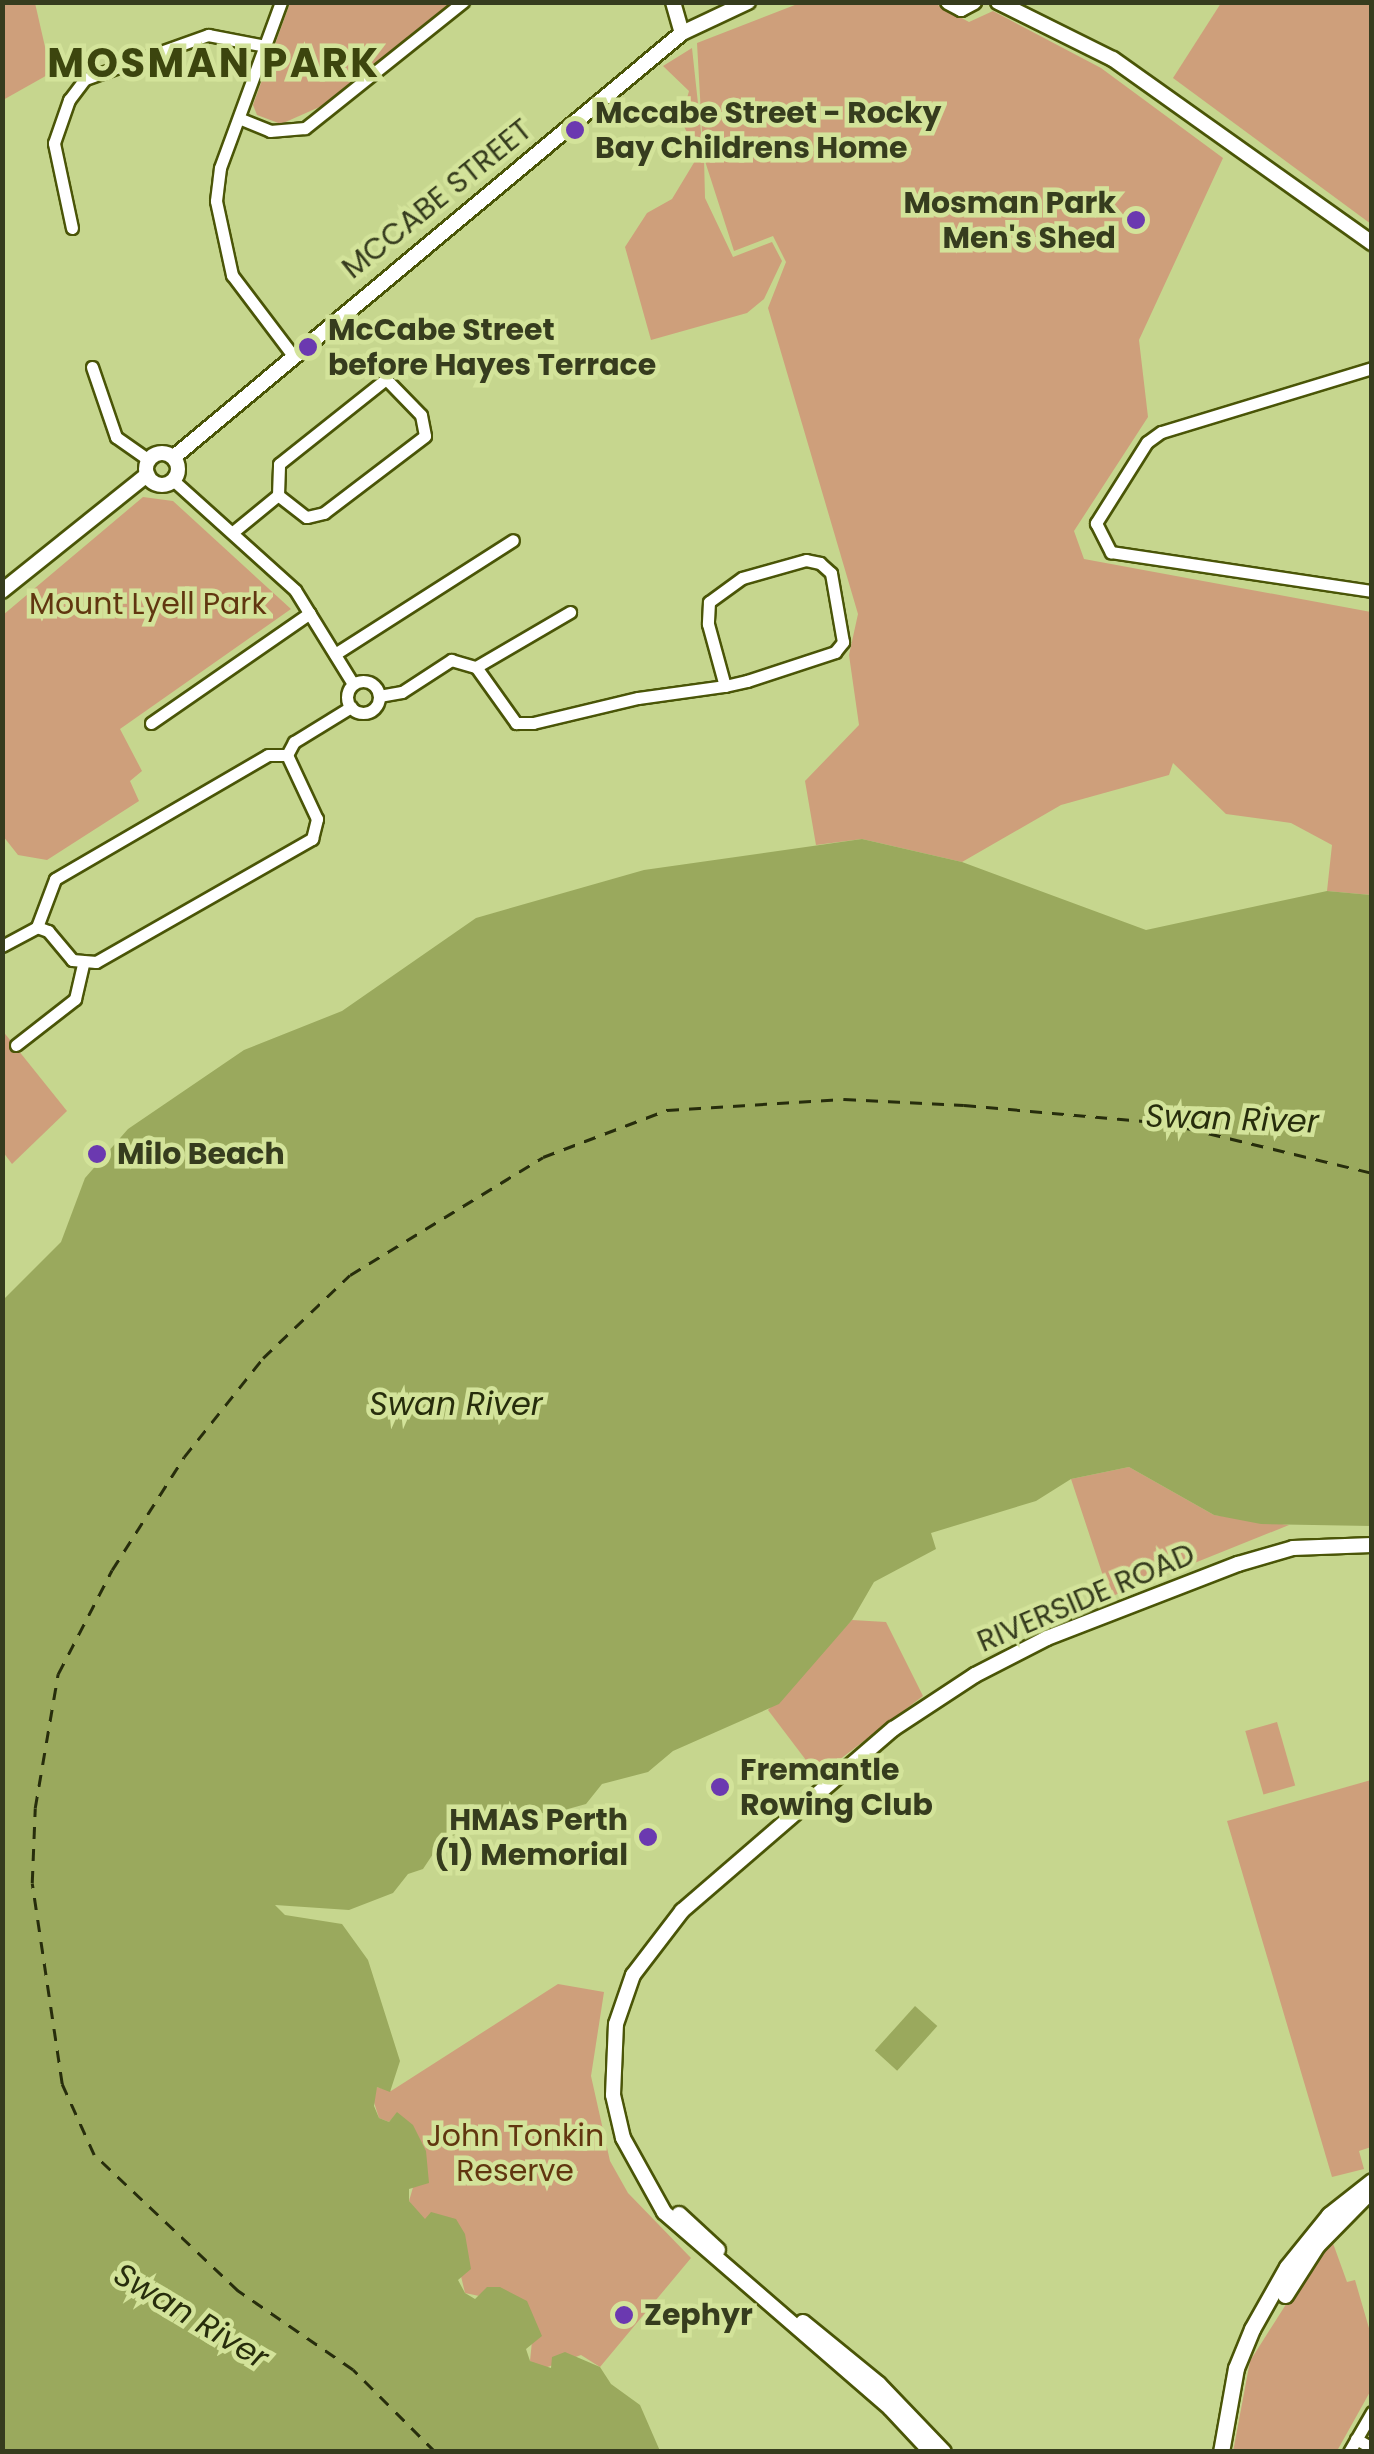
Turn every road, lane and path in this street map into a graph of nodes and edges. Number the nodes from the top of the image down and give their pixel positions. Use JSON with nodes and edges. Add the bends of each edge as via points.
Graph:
{"nodes":[{"id":1,"x":282,"y":2,"type":"edge"},
{"id":2,"x":463,"y":2,"type":"edge"},
{"id":3,"x":673,"y":2,"type":"edge"},
{"id":4,"x":748,"y":2,"type":"edge"},
{"id":5,"x":948,"y":2,"type":"edge"},
{"id":6,"x":974,"y":2,"type":"edge"},
{"id":7,"x":998,"y":2,"type":"edge"},
{"id":8,"x":682,"y":33,"type":"junction"},
{"id":9,"x":266,"y":46,"type":"junction"},
{"id":10,"x":240,"y":119,"type":"junction"},
{"id":11,"x":72,"y":228,"type":"dead end"},
{"id":12,"x":1372,"y":243,"type":"edge"},
{"id":13,"x":292,"y":352,"type":"junction"},
{"id":14,"x":92,"y":368,"type":"dead end"},
{"id":15,"x":1372,"y":368,"type":"edge"},
{"id":16,"x":174,"y":457,"type":"junction"},
{"id":17,"x":148,"y":467,"type":"junction"},
{"id":18,"x":174,"y":480,"type":"junction"},
{"id":19,"x":278,"y":496,"type":"junction"},
{"id":20,"x":233,"y":532,"type":"junction"},
{"id":21,"x":513,"y":540,"type":"dead end"},
{"id":22,"x":2,"y":591,"type":"edge"},
{"id":23,"x":1372,"y":591,"type":"edge"},
{"id":24,"x":570,"y":612,"type":"dead end"},
{"id":25,"x":310,"y":613,"type":"junction"},
{"id":26,"x":335,"y":654,"type":"junction"},
{"id":27,"x":476,"y":667,"type":"junction"},
{"id":28,"x":353,"y":684,"type":"junction"},
{"id":29,"x":726,"y":686,"type":"junction"},
{"id":30,"x":380,"y":696,"type":"junction"},
{"id":31,"x":351,"y":706,"type":"junction"},
{"id":32,"x":151,"y":723,"type":"dead end"},
{"id":33,"x":287,"y":755,"type":"junction"},
{"id":34,"x":37,"y":927,"type":"junction"},
{"id":35,"x":2,"y":946,"type":"edge"},
{"id":36,"x":83,"y":963,"type":"junction"},
{"id":37,"x":16,"y":1045,"type":"dead end"},
{"id":38,"x":1372,"y":1545,"type":"edge"},
{"id":39,"x":1372,"y":2180,"type":"edge"},
{"id":40,"x":1372,"y":2192,"type":"edge"},
{"id":41,"x":658,"y":2200,"type":"junction"},
{"id":42,"x":1372,"y":2412,"type":"edge"},
{"id":43,"x":1353,"y":2446,"type":"edge"},
{"id":44,"x":1372,"y":2448,"type":"edge"},
{"id":45,"x":931,"y":2452,"type":"edge"},
{"id":46,"x":944,"y":2452,"type":"edge"},
{"id":47,"x":1222,"y":2452,"type":"edge"},
{"id":48,"x":1232,"y":2452,"type":"edge"}],
"edges":[{"from":1,"to":9,"type":"street"},
{"from":2,"to":10,"type":"street","via":[[305,128],[270,131]]},
{"from":3,"to":8,"type":"street"},
{"from":4,"to":8,"type":"street","name":"MCCABE STREET"},
{"from":5,"to":6,"type":"street","via":[[961,9]]},
{"from":7,"to":12,"type":"street","via":[[1113,59]]},
{"from":8,"to":13,"type":"street","name":"MCCABE STREET"},
{"from":9,"to":10,"type":"street"},
{"from":9,"to":11,"type":"street","via":[[208,36],[85,79],[69,100],[54,143]]},
{"from":10,"to":13,"type":"street","via":[[220,168],[221,240],[232,274]]},
{"from":13,"to":16,"type":"street","name":"MCCABE STREET"},
{"from":14,"to":17,"type":"street","via":[[116,437]]},
{"from":15,"to":23,"type":"street","via":[[1161,432],[1147,442],[1096,523],[1111,552]]},
{"from":16,"to":17,"type":"street","via":[[163,452]]},
{"from":16,"to":18,"type":"street"},
{"from":17,"to":18,"type":"street","via":[[159,485]]},
{"from":17,"to":22,"type":"street"},
{"from":18,"to":20,"type":"street"},
{"from":19,"to":19,"type":"street","via":[[278,464],[379,382],[392,382],[421,415],[427,430],[421,440],[324,513],[306,517]]},
{"from":19,"to":20,"type":"street"},
{"from":20,"to":25,"type":"street"},
{"from":21,"to":26,"type":"street"},
{"from":24,"to":27,"type":"street"},
{"from":25,"to":26,"type":"street"},
{"from":25,"to":32,"type":"street"},
{"from":26,"to":28,"type":"street"},
{"from":27,"to":29,"type":"street","via":[[516,722]]},
{"from":27,"to":30,"type":"street","via":[[451,660],[402,692]]},
{"from":28,"to":30,"type":"street","via":[[372,683]]},
{"from":28,"to":31,"type":"street"},
{"from":29,"to":29,"type":"street","via":[[834,652],[843,642],[831,573],[820,563],[806,560],[742,578],[709,602],[708,624]]},
{"from":30,"to":31,"type":"street","via":[[369,712]]},
{"from":31,"to":33,"type":"street","via":[[294,742]]},
{"from":33,"to":34,"type":"street","via":[[268,755],[55,880]]},
{"from":33,"to":36,"type":"street","via":[[318,819],[312,839],[96,962]]},
{"from":34,"to":35,"type":"street"},
{"from":34,"to":36,"type":"street"},
{"from":36,"to":37,"type":"street","via":[[75,999]]},
{"from":38,"to":41,"type":"street","name":"RIVERSIDE ROAD","via":[[1292,1548],[1238,1564],[1047,1638],[975,1676],[893,1730],[682,1910],[633,1975],[613,2045],[613,2096],[623,2138]]},
{"from":39,"to":47,"type":"main road","via":[[1298,2254],[1252,2328],[1236,2368]]},
{"from":40,"to":48,"type":"main road","via":[[1317,2245],[1270,2318],[1245,2371]]},
{"from":41,"to":45,"type":"street","name":"RIVERSIDE ROAD","via":[[690,2238],[890,2408]]},
{"from":41,"to":46,"type":"street","name":"RIVERSIDE ROAD","via":[[879,2384]]},
{"from":42,"to":43,"type":"street"},
{"from":43,"to":44,"type":"street"}]}
